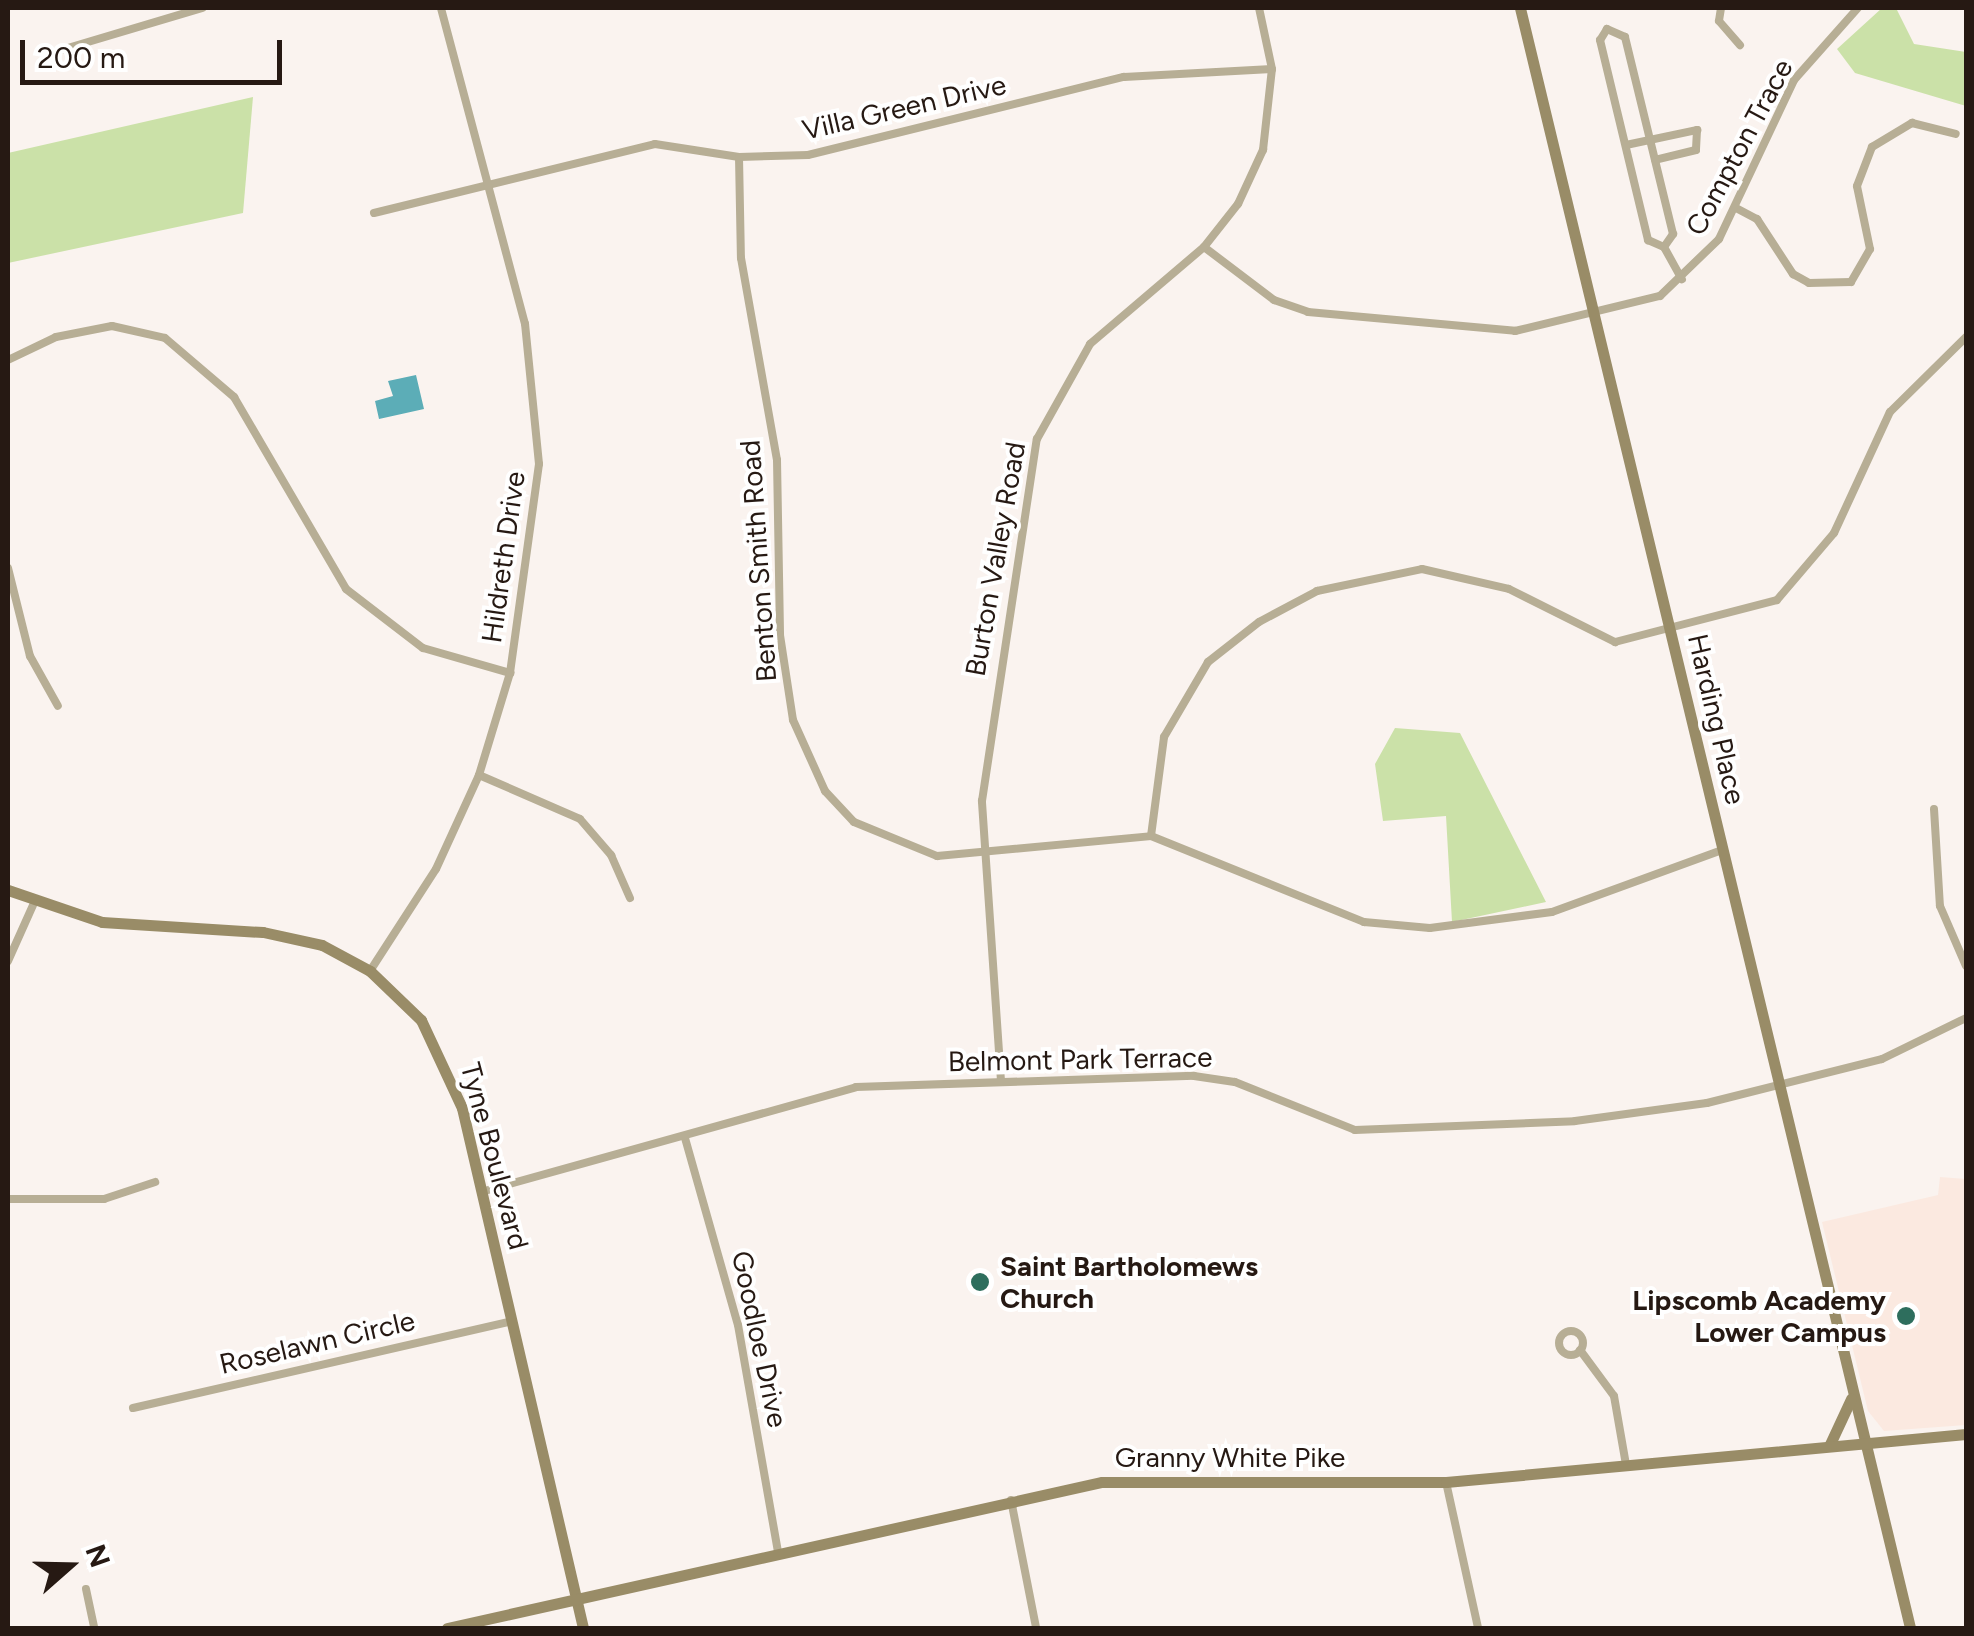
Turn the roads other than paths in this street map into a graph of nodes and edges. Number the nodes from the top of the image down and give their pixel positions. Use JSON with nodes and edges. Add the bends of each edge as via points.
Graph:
{"nodes":[{"id":1,"x":202,"y":8,"type":"edge"},
{"id":2,"x":441,"y":8,"type":"edge"},
{"id":3,"x":1260,"y":8,"type":"edge"},
{"id":4,"x":1520,"y":8,"type":"edge"},
{"id":5,"x":1721,"y":8,"type":"edge"},
{"id":6,"x":1858,"y":8,"type":"edge"},
{"id":7,"x":1740,"y":45,"type":"dead end"},
{"id":8,"x":51,"y":53,"type":"dead end"},
{"id":9,"x":1272,"y":69,"type":"junction"},
{"id":10,"x":1956,"y":134,"type":"dead end"},
{"id":11,"x":1650,"y":138,"type":"junction"},
{"id":12,"x":1626,"y":145,"type":"junction"},
{"id":13,"x":739,"y":157,"type":"junction"},
{"id":14,"x":1655,"y":160,"type":"junction"},
{"id":15,"x":484,"y":185,"type":"junction"},
{"id":16,"x":1736,"y":208,"type":"junction"},
{"id":17,"x":374,"y":213,"type":"dead end"},
{"id":18,"x":1204,"y":247,"type":"junction"},
{"id":19,"x":1664,"y":247,"type":"junction"},
{"id":20,"x":1682,"y":279,"type":"junction"},
{"id":21,"x":1595,"y":318,"type":"junction"},
{"id":22,"x":1966,"y":337,"type":"edge"},
{"id":23,"x":8,"y":360,"type":"edge"},
{"id":24,"x":8,"y":568,"type":"edge"},
{"id":25,"x":1670,"y":633,"type":"junction"},
{"id":26,"x":510,"y":674,"type":"junction"},
{"id":27,"x":58,"y":706,"type":"dead end"},
{"id":28,"x":479,"y":775,"type":"junction"},
{"id":29,"x":1934,"y":809,"type":"dead end"},
{"id":30,"x":1151,"y":836,"type":"junction"},
{"id":31,"x":1722,"y":850,"type":"junction"},
{"id":32,"x":984,"y":854,"type":"junction"},
{"id":33,"x":8,"y":890,"type":"edge"},
{"id":34,"x":630,"y":898,"type":"dead end"},
{"id":35,"x":34,"y":903,"type":"junction"},
{"id":36,"x":8,"y":961,"type":"edge"},
{"id":37,"x":1966,"y":966,"type":"edge"},
{"id":38,"x":370,"y":971,"type":"junction"},
{"id":39,"x":1966,"y":1018,"type":"edge"},
{"id":40,"x":1002,"y":1081,"type":"junction"},
{"id":41,"x":1779,"y":1085,"type":"junction"},
{"id":42,"x":685,"y":1138,"type":"junction"},
{"id":43,"x":155,"y":1182,"type":"dead end"},
{"id":44,"x":482,"y":1192,"type":"junction"},
{"id":45,"x":8,"y":1199,"type":"edge"},
{"id":46,"x":512,"y":1321,"type":"junction"},
{"id":47,"x":1580,"y":1350,"type":"dead end"},
{"id":48,"x":1852,"y":1390,"type":"junction"},
{"id":49,"x":133,"y":1408,"type":"dead end"},
{"id":50,"x":1966,"y":1434,"type":"edge"},
{"id":51,"x":1864,"y":1442,"type":"junction"},
{"id":52,"x":1827,"y":1446,"type":"junction"},
{"id":53,"x":1626,"y":1465,"type":"junction"},
{"id":54,"x":1446,"y":1482,"type":"junction"},
{"id":55,"x":1011,"y":1499,"type":"junction"},
{"id":56,"x":778,"y":1552,"type":"junction"},
{"id":57,"x":86,"y":1589,"type":"dead end"},
{"id":58,"x":575,"y":1598,"type":"junction"},
{"id":59,"x":94,"y":1628,"type":"edge"},
{"id":60,"x":448,"y":1628,"type":"edge"},
{"id":61,"x":583,"y":1628,"type":"edge"},
{"id":62,"x":1036,"y":1628,"type":"edge"},
{"id":63,"x":1478,"y":1628,"type":"edge"},
{"id":64,"x":1910,"y":1628,"type":"edge"}],
"edges":[{"from":1,"to":8,"type":"street"},
{"from":2,"to":15,"type":"street","name":"Hildreth Drive"},
{"from":3,"to":9,"type":"street","name":"Burton Valley Road"},
{"from":4,"to":21,"type":"main road","name":"Harding Place"},
{"from":5,"to":7,"type":"street","via":[[1719,21]]},
{"from":6,"to":16,"type":"street","name":"Compton Trace","via":[[1794,80]]},
{"from":9,"to":13,"type":"street","name":"Villa Green Drive","via":[[1124,77],[808,155]]},
{"from":9,"to":18,"type":"street","name":"Burton Valley Road","via":[[1263,150]]},
{"from":10,"to":16,"type":"street","via":[[1912,123],[1872,147],[1857,186],[1870,250],[1850,282],[1809,283],[1793,274],[1757,218]]},
{"from":11,"to":12,"type":"street"},
{"from":11,"to":12,"type":"street","via":[[1623,32],[1607,29],[1600,40]]},
{"from":11,"to":14,"type":"street"},
{"from":11,"to":14,"type":"street","via":[[1693,127],[1701,141]]},
{"from":12,"to":19,"type":"street","via":[[1648,240]]},
{"from":13,"to":15,"type":"street","name":"Villa Green Drive","via":[[655,144]]},
{"from":13,"to":32,"type":"street","name":"Benton Smith Road","via":[[741,258],[777,460],[780,635],[793,720],[825,791],[854,822],[937,856]]},
{"from":14,"to":19,"type":"street","via":[[1673,234]]},
{"from":15,"to":17,"type":"street","name":"Villa Green Drive"},
{"from":15,"to":26,"type":"street","name":"Hildreth Drive","via":[[525,324],[539,464]]},
{"from":16,"to":20,"type":"street","name":"Compton Trace"},
{"from":18,"to":21,"type":"street","name":"Compton Trace","via":[[1274,300],[1308,312],[1516,331]]},
{"from":18,"to":32,"type":"street","name":"Burton Valley Road","via":[[1090,344],[1037,439],[993,701]]},
{"from":19,"to":20,"type":"street"},
{"from":20,"to":21,"type":"street","name":"Compton Trace"},
{"from":21,"to":25,"type":"main road","name":"Harding Place"},
{"from":22,"to":25,"type":"street","via":[[1890,412],[1812,566],[1777,600]]},
{"from":23,"to":26,"type":"street","via":[[56,336],[112,326],[142,330],[202,364],[234,397],[342,584],[423,648]]},
{"from":24,"to":27,"type":"street","via":[[30,656]]},
{"from":25,"to":30,"type":"street","via":[[1614,642],[1580,632],[1470,574],[1376,574],[1317,591],[1208,662],[1164,737]]},
{"from":25,"to":31,"type":"main road","name":"Harding Place"},
{"from":26,"to":28,"type":"street","name":"Hildreth Drive"},
{"from":28,"to":34,"type":"street","via":[[580,819],[611,854]]},
{"from":28,"to":38,"type":"street","name":"Hildreth Drive","via":[[436,869]]},
{"from":29,"to":37,"type":"street","via":[[1940,906]]},
{"from":30,"to":31,"type":"street","name":"Benton Smith Road","via":[[1364,922],[1430,928],[1552,912]]},
{"from":30,"to":32,"type":"street","name":"Benton Smith Road"},
{"from":31,"to":41,"type":"main road","name":"Harding Place"},
{"from":32,"to":40,"type":"street","name":"Burton Valley Road"},
{"from":33,"to":35,"type":"main road","name":"Tyne Boulevard"},
{"from":35,"to":36,"type":"street"},
{"from":35,"to":38,"type":"main road","name":"Tyne Boulevard","via":[[102,922],[282,934]]},
{"from":38,"to":44,"type":"main road","name":"Tyne Boulevard","via":[[410,1007],[445,1060]]},
{"from":39,"to":41,"type":"street","name":"Belmont Park Terrace","via":[[1904,1052]]},
{"from":40,"to":41,"type":"street","name":"Belmont Park Terrace","via":[[1220,1078],[1324,1125],[1366,1131],[1608,1118]]},
{"from":40,"to":42,"type":"street","name":"Belmont Park Terrace","via":[[839,1089]]},
{"from":41,"to":48,"type":"main road","name":"Harding Place"},
{"from":42,"to":44,"type":"street","name":"Belmont Park Terrace"},
{"from":42,"to":56,"type":"street","name":"Goodloe Drive","via":[[741,1340]]},
{"from":43,"to":45,"type":"street","via":[[104,1200]]},
{"from":44,"to":46,"type":"main road","name":"Tyne Boulevard"},
{"from":46,"to":49,"type":"street","name":"Roselawn Circle"},
{"from":46,"to":58,"type":"main road","name":"Tyne Boulevard"},
{"from":47,"to":53,"type":"street","via":[[1619,1407]]},
{"from":48,"to":51,"type":"main road","name":"Harding Place"},
{"from":48,"to":52,"type":"main road","via":[[1844,1429]]},
{"from":50,"to":51,"type":"main road","name":"Granny White Pike"},
{"from":51,"to":52,"type":"main road","name":"Granny White Pike"},
{"from":51,"to":64,"type":"main road","name":"Harding Place"},
{"from":52,"to":53,"type":"main road","name":"Granny White Pike"},
{"from":53,"to":54,"type":"main road","name":"Granny White Pike"},
{"from":54,"to":55,"type":"main road","name":"Granny White Pike","via":[[1141,1478]]},
{"from":54,"to":63,"type":"street"},
{"from":55,"to":56,"type":"main road","name":"Granny White Pike"},
{"from":55,"to":62,"type":"street"},
{"from":56,"to":58,"type":"main road","name":"Granny White Pike"},
{"from":57,"to":59,"type":"street"},
{"from":58,"to":60,"type":"main road","name":"Granny White Pike"},
{"from":58,"to":61,"type":"main road","name":"Tyne Boulevard"}]}
